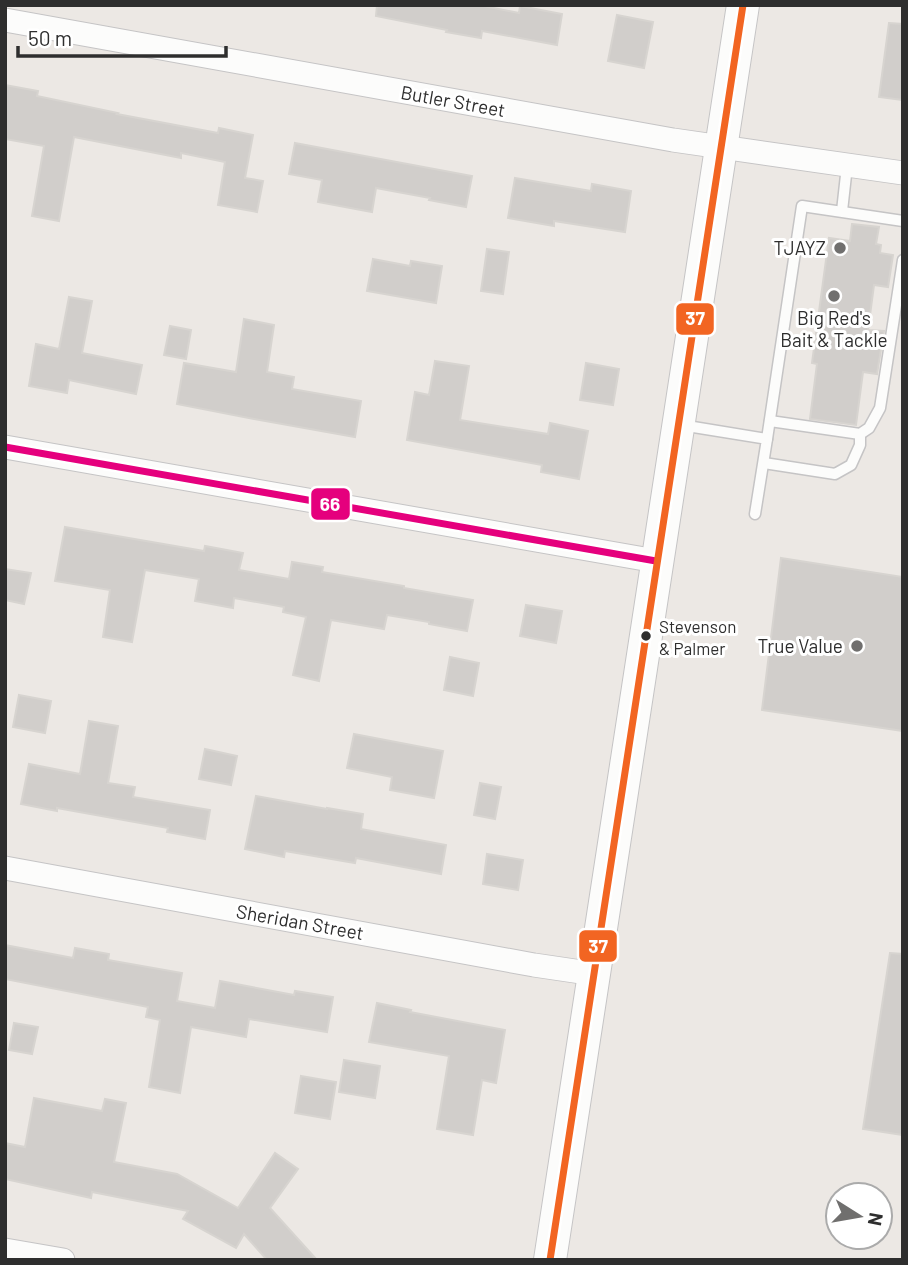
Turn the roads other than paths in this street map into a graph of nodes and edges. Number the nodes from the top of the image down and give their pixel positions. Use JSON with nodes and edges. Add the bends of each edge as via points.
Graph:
{"nodes":[{"id":1,"x":743,"y":5,"type":"edge"},
{"id":2,"x":5,"y":20,"type":"edge"},
{"id":3,"x":721,"y":147,"type":"junction"},
{"id":4,"x":847,"y":166,"type":"junction"},
{"id":5,"x":903,"y":173,"type":"edge"},
{"id":6,"x":842,"y":211,"type":"junction"},
{"id":7,"x":903,"y":221,"type":"edge"},
{"id":8,"x":903,"y":260,"type":"edge"},
{"id":9,"x":771,"y":421,"type":"junction"},
{"id":10,"x":678,"y":424,"type":"junction"},
{"id":11,"x":860,"y":434,"type":"junction"},
{"id":12,"x":768,"y":439,"type":"junction"},
{"id":13,"x":5,"y":447,"type":"edge"},
{"id":14,"x":764,"y":463,"type":"junction"},
{"id":15,"x":755,"y":514,"type":"dead end"},
{"id":16,"x":656,"y":561,"type":"junction"},
{"id":17,"x":5,"y":868,"type":"edge"},
{"id":18,"x":595,"y":974,"type":"junction"},
{"id":19,"x":5,"y":1250,"type":"edge"},
{"id":20,"x":63,"y":1260,"type":"edge"},
{"id":21,"x":550,"y":1260,"type":"edge"}],
"edges":[{"from":1,"to":3,"type":"main road"},
{"from":2,"to":3,"type":"street","name":"Butler Street"},
{"from":3,"to":4,"type":"street","name":"Butler Street"},
{"from":3,"to":10,"type":"main road"},
{"from":4,"to":5,"type":"street","name":"Butler Street"},
{"from":4,"to":6,"type":"lane"},
{"from":6,"to":7,"type":"lane"},
{"from":6,"to":9,"type":"lane","via":[[802,206]]},
{"from":8,"to":11,"type":"lane","via":[[880,408]]},
{"from":9,"to":11,"type":"lane"},
{"from":9,"to":12,"type":"lane"},
{"from":10,"to":12,"type":"lane"},
{"from":10,"to":16,"type":"main road"},
{"from":11,"to":14,"type":"lane","via":[[851,465],[835,474]]},
{"from":12,"to":14,"type":"lane"},
{"from":13,"to":16,"type":"street"},
{"from":14,"to":15,"type":"lane"},
{"from":16,"to":18,"type":"main road"},
{"from":17,"to":18,"type":"street","name":"Sheridan Street"},
{"from":18,"to":21,"type":"main road"},
{"from":19,"to":20,"type":"street"}]}
